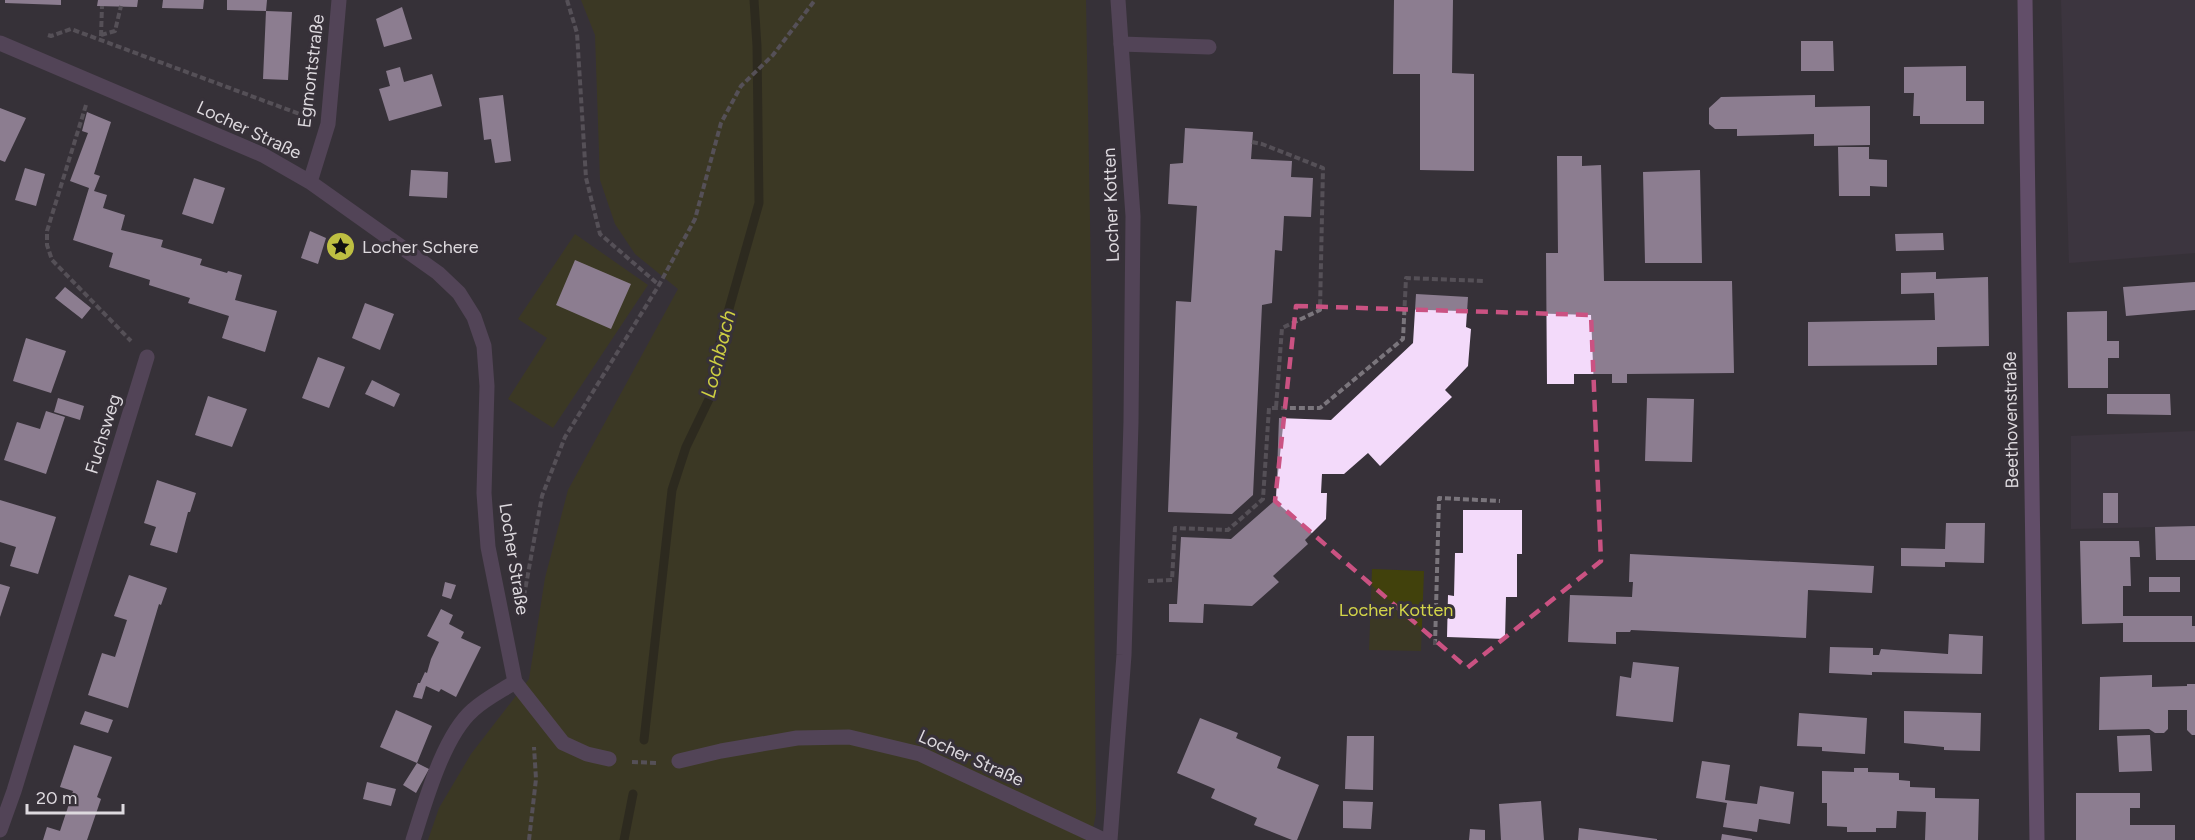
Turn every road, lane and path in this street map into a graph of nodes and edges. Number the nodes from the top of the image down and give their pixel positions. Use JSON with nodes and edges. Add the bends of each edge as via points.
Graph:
{"nodes":[{"id":1,"x":339,"y":0,"type":"edge"},
{"id":2,"x":567,"y":0,"type":"edge"},
{"id":3,"x":815,"y":0,"type":"edge"},
{"id":4,"x":1118,"y":0,"type":"edge"},
{"id":5,"x":2025,"y":0,"type":"edge"},
{"id":6,"x":102,"y":6,"type":"dead end"},
{"id":7,"x":121,"y":6,"type":"dead end"},
{"id":8,"x":40,"y":33,"type":"dead end"},
{"id":9,"x":101,"y":38,"type":"junction"},
{"id":10,"x":0,"y":43,"type":"edge"},
{"id":11,"x":1121,"y":44,"type":"junction"},
{"id":12,"x":1209,"y":46,"type":"dead end"},
{"id":13,"x":94,"y":82,"type":"junction"},
{"id":14,"x":328,"y":124,"type":"junction"},
{"id":15,"x":1252,"y":142,"type":"dead end"},
{"id":16,"x":310,"y":182,"type":"junction"},
{"id":17,"x":1485,"y":281,"type":"dead end"},
{"id":18,"x":659,"y":285,"type":"junction"},
{"id":19,"x":147,"y":357,"type":"joint"},
{"id":20,"x":1276,"y":408,"type":"junction"},
{"id":21,"x":1500,"y":501,"type":"dead end"},
{"id":22,"x":1173,"y":580,"type":"dead end"},
{"id":23,"x":524,"y":600,"type":"dead end"},
{"id":24,"x":1435,"y":645,"type":"dead end"},
{"id":25,"x":515,"y":682,"type":"junction"},
{"id":26,"x":534,"y":738,"type":"dead end"},
{"id":27,"x":609,"y":759,"type":"joint"},
{"id":28,"x":679,"y":761,"type":"joint"},
{"id":29,"x":0,"y":830,"type":"edge"},
{"id":30,"x":413,"y":840,"type":"edge"},
{"id":31,"x":529,"y":840,"type":"edge"},
{"id":32,"x":1104,"y":840,"type":"edge"},
{"id":33,"x":1110,"y":840,"type":"edge"},
{"id":34,"x":2037,"y":840,"type":"edge"}],
"edges":[{"from":1,"to":14,"type":"street","name":"Egmontstraße"},
{"from":2,"to":18,"type":"path","via":[[577,33],[585,178],[600,234]]},
{"from":3,"to":18,"type":"path","via":[[773,55],[741,86],[721,123],[695,219]]},
{"from":4,"to":11,"type":"street","name":"Locher Kotten"},
{"from":5,"to":34,"type":"main road","name":"Beethovenstraße"},
{"from":6,"to":9,"type":"path"},
{"from":7,"to":9,"type":"path","via":[[115,31]]},
{"from":8,"to":9,"type":"path","via":[[51,36],[71,29]]},
{"from":9,"to":14,"type":"path"},
{"from":10,"to":13,"type":"street","name":"Locher Straße"},
{"from":11,"to":12,"type":"street"},
{"from":11,"to":33,"type":"street","name":"Locher Kotten","via":[[1133,216],[1131,413],[1124,655]]},
{"from":13,"to":16,"type":"street","name":"Locher Straße","via":[[263,155]]},
{"from":13,"to":19,"type":"path","via":[[47,231],[47,245],[52,260]]},
{"from":14,"to":16,"type":"street","name":"Egmontstraße"},
{"from":15,"to":20,"type":"path","via":[[1323,168],[1320,310],[1282,328]]},
{"from":16,"to":25,"type":"street","name":"Locher Straße","via":[[438,273],[459,293],[474,317],[484,346],[488,386],[484,493],[488,547]]},
{"from":17,"to":20,"type":"path","via":[[1406,278],[1403,339],[1320,408]]},
{"from":18,"to":23,"type":"path","via":[[565,437],[542,496]]},
{"from":19,"to":29,"type":"street","name":"Fuchsweg"},
{"from":20,"to":22,"type":"path","via":[[1269,408],[1263,499],[1228,530],[1175,528]]},
{"from":21,"to":24,"type":"path","via":[[1439,498]]},
{"from":25,"to":27,"type":"street","name":"Locher Straße","via":[[563,742]]},
{"from":25,"to":30,"type":"street","via":[[471,711],[460,725],[439,768]]},
{"from":26,"to":31,"type":"path","via":[[536,778]]},
{"from":27,"to":28,"type":"path","via":[[643,763]]},
{"from":28,"to":32,"type":"street","name":"Locher Straße","via":[[797,738],[849,737],[920,754]]}]}
